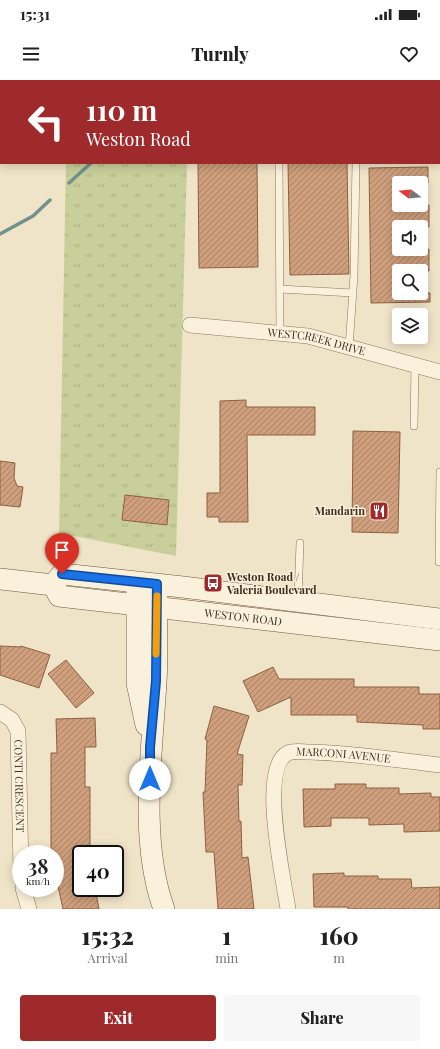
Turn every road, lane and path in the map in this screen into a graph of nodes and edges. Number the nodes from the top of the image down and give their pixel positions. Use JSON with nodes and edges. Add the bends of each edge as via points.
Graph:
{"nodes":[{"id":1,"x":279,"y":164,"type":"edge"},
{"id":2,"x":356,"y":164,"type":"edge"},
{"id":3,"x":280,"y":289,"type":"junction"},
{"id":4,"x":353,"y":293,"type":"junction"},
{"id":5,"x":190,"y":324,"type":"dead end"},
{"id":6,"x":280,"y":333,"type":"junction"},
{"id":7,"x":349,"y":348,"type":"junction"},
{"id":8,"x":415,"y":365,"type":"junction"},
{"id":9,"x":440,"y":372,"type":"edge"},
{"id":10,"x":414,"y":426,"type":"dead end"},
{"id":11,"x":440,"y":472,"type":"edge"},
{"id":12,"x":300,"y":543,"type":"dead end"},
{"id":13,"x":439,"y":562,"type":"dead end"},
{"id":14,"x":0,"y":579,"type":"edge"},
{"id":15,"x":147,"y":583,"type":"junction"},
{"id":16,"x":53,"y":585,"type":"junction"},
{"id":17,"x":298,"y":601,"type":"junction"},
{"id":18,"x":147,"y":606,"type":"junction"},
{"id":19,"x":440,"y":619,"type":"edge"},
{"id":20,"x":440,"y":640,"type":"edge"},
{"id":21,"x":0,"y":712,"type":"edge"},
{"id":22,"x":440,"y":765,"type":"edge"},
{"id":23,"x":20,"y":845,"type":"edge"},
{"id":24,"x":26,"y":897,"type":"edge"},
{"id":25,"x":29,"y":909,"type":"edge"},
{"id":26,"x":164,"y":909,"type":"edge"},
{"id":27,"x":288,"y":909,"type":"edge"}],
"edges":[{"from":1,"to":3,"type":"lane"},
{"from":2,"to":4,"type":"lane"},
{"from":3,"to":4,"type":"lane"},
{"from":3,"to":6,"type":"lane"},
{"from":4,"to":7,"type":"lane"},
{"from":5,"to":6,"type":"street","name":"WESTCREEK DRIVE"},
{"from":6,"to":7,"type":"street","name":"WESTCREEK DRIVE","via":[[308,336]]},
{"from":7,"to":8,"type":"street","name":"WESTCREEK DRIVE"},
{"from":8,"to":9,"type":"street","name":"WESTCREEK DRIVE"},
{"from":8,"to":10,"type":"lane"},
{"from":11,"to":13,"type":"lane"},
{"from":12,"to":17,"type":"lane"},
{"from":14,"to":16,"type":"main road"},
{"from":15,"to":16,"type":"main road","name":"WESTON ROAD","via":[[62,574]]},
{"from":15,"to":17,"type":"main road","name":"WESTON ROAD"},
{"from":15,"to":18,"type":"main road"},
{"from":16,"to":18,"type":"main road","name":"WESTON ROAD","via":[[59,596]]},
{"from":17,"to":19,"type":"main road","name":"WESTON ROAD"},
{"from":18,"to":20,"type":"main road","name":"WESTON ROAD"},
{"from":18,"to":26,"type":"main road","via":[[137,683],[150,747],[152,855],[156,884]]},
{"from":21,"to":23,"type":"street","name":"CONTI CRESCENT","via":[[12,720],[18,731]]},
{"from":22,"to":27,"type":"street","name":"MARCONI AVENUE","via":[[341,753],[289,752],[282,758],[274,782],[276,835]]},
{"from":24,"to":25,"type":"street"}]}
